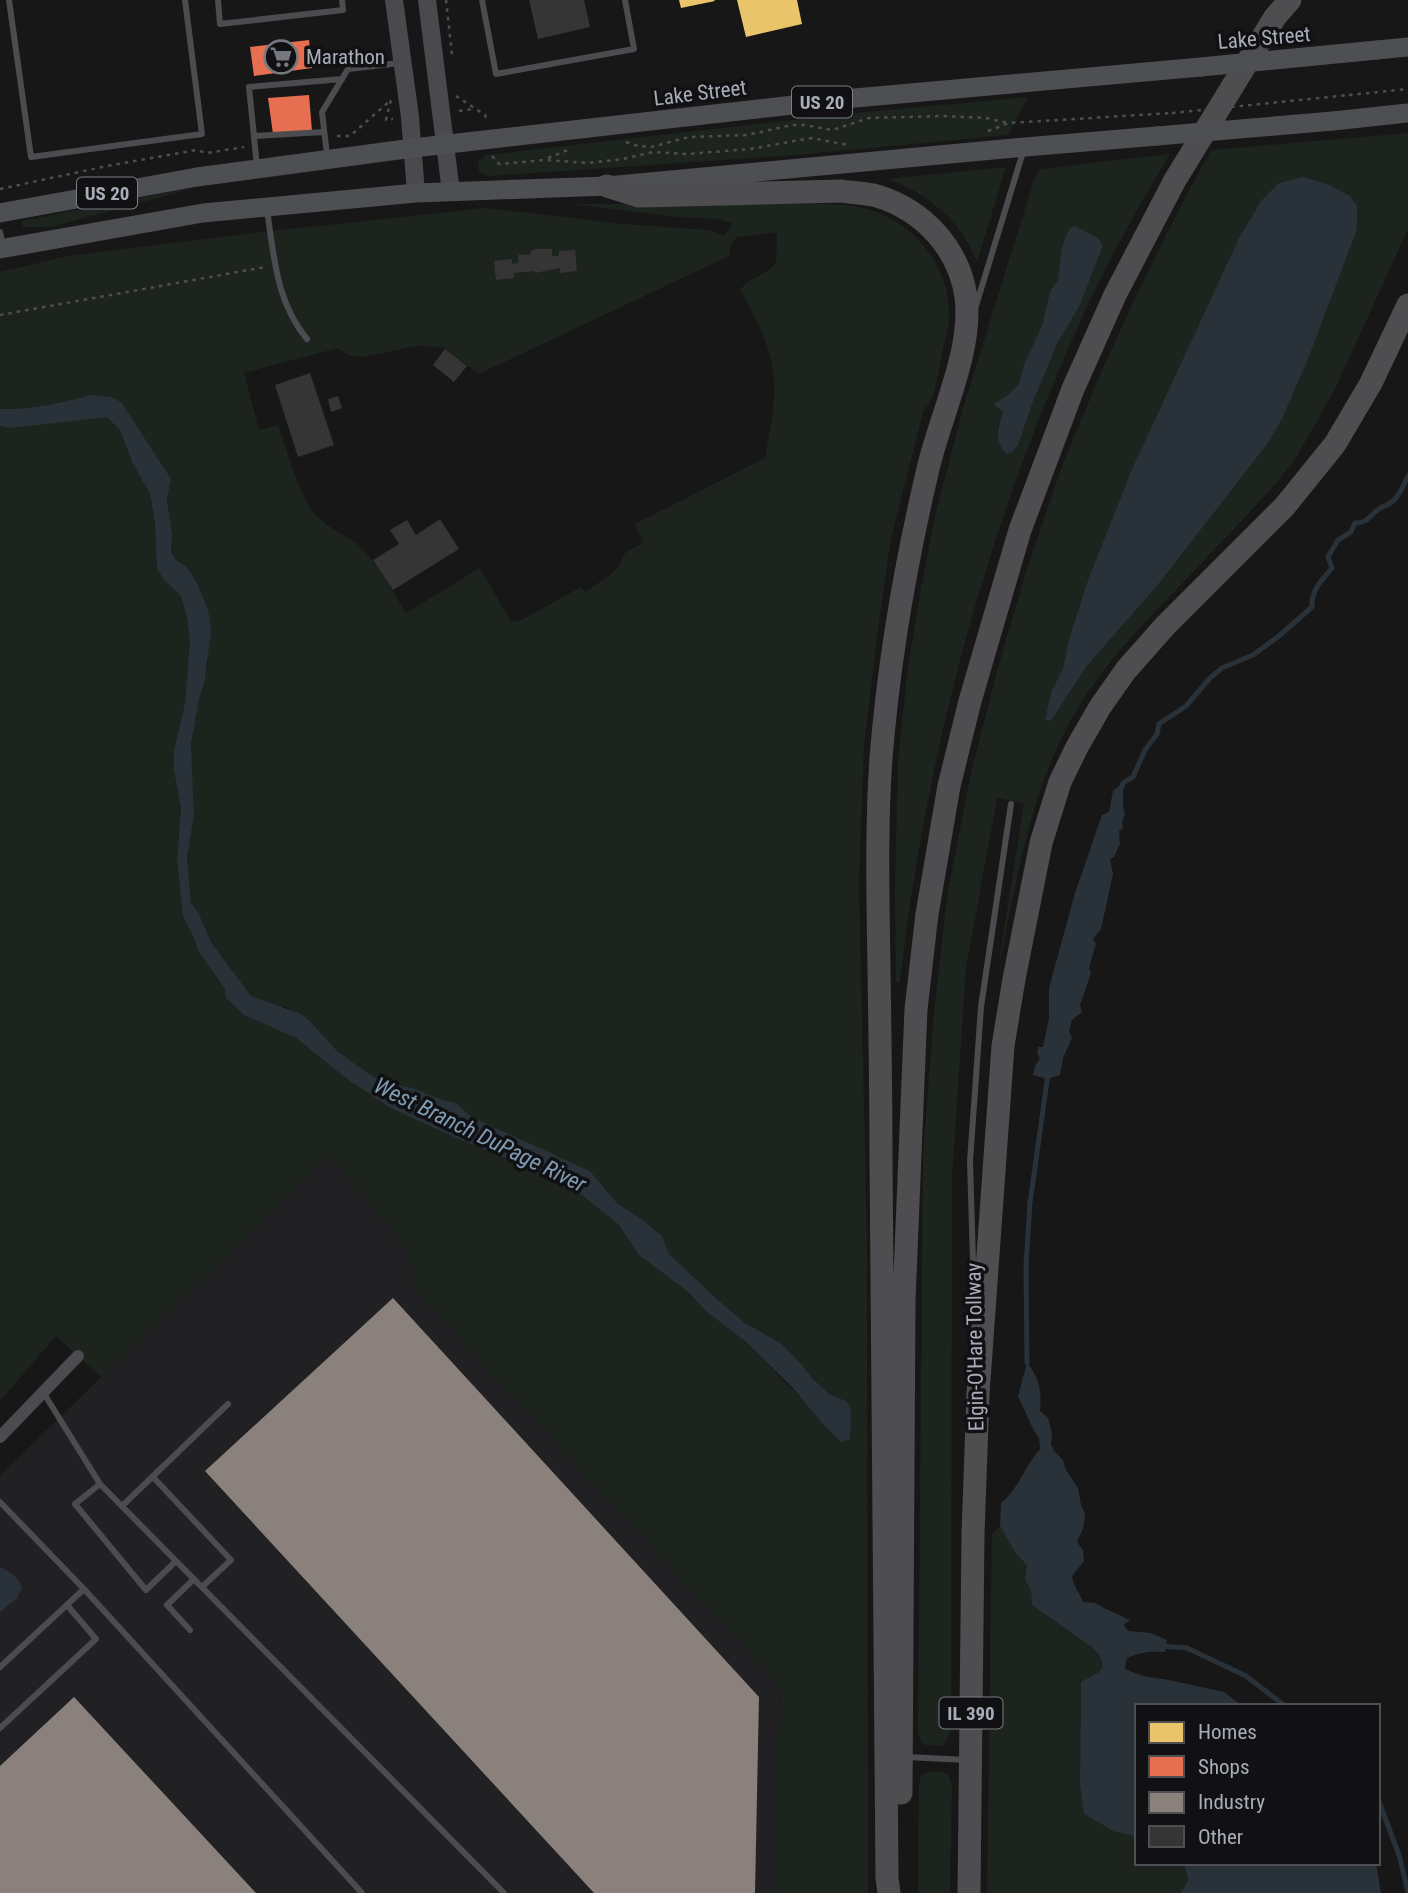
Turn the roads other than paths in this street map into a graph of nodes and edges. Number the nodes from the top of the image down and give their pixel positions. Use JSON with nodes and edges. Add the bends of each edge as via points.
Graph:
{"nodes":[{"id":1,"x":9,"y":0,"type":"edge"},
{"id":2,"x":185,"y":0,"type":"edge"},
{"id":3,"x":218,"y":0,"type":"edge"},
{"id":4,"x":342,"y":0,"type":"edge"},
{"id":5,"x":394,"y":0,"type":"edge"},
{"id":6,"x":427,"y":0,"type":"edge"},
{"id":7,"x":482,"y":0,"type":"edge"},
{"id":8,"x":625,"y":0,"type":"edge"},
{"id":9,"x":1290,"y":0,"type":"edge"},
{"id":10,"x":1408,"y":47,"type":"edge"},
{"id":11,"x":402,"y":63,"type":"junction"},
{"id":12,"x":342,"y":79,"type":"junction"},
{"id":13,"x":1408,"y":113,"type":"edge"},
{"id":14,"x":324,"y":132,"type":"junction"},
{"id":15,"x":254,"y":136,"type":"junction"},
{"id":16,"x":445,"y":145,"type":"junction"},
{"id":17,"x":1025,"y":147,"type":"junction"},
{"id":18,"x":413,"y":148,"type":"junction"},
{"id":19,"x":328,"y":160,"type":"junction"},
{"id":20,"x":257,"y":169,"type":"junction"},
{"id":21,"x":607,"y":186,"type":"junction"},
{"id":22,"x":451,"y":192,"type":"junction"},
{"id":23,"x":416,"y":193,"type":"junction"},
{"id":24,"x":267,"y":208,"type":"junction"},
{"id":25,"x":0,"y":213,"type":"edge"},
{"id":26,"x":1,"y":243,"type":"edge"},
{"id":27,"x":1408,"y":305,"type":"edge"},
{"id":28,"x":307,"y":339,"type":"dead end"},
{"id":29,"x":965,"y":342,"type":"junction"},
{"id":30,"x":1011,"y":804,"type":"dead end"},
{"id":31,"x":974,"y":1298,"type":"dead end"},
{"id":32,"x":975,"y":1326,"type":"dead end"},
{"id":33,"x":78,"y":1356,"type":"dead end"},
{"id":34,"x":43,"y":1392,"type":"junction"},
{"id":35,"x":978,"y":1394,"type":"junction"},
{"id":36,"x":228,"y":1404,"type":"dead end"},
{"id":37,"x":0,"y":1437,"type":"edge"},
{"id":38,"x":153,"y":1477,"type":"junction"},
{"id":39,"x":100,"y":1484,"type":"junction"},
{"id":40,"x":0,"y":1502,"type":"edge"},
{"id":41,"x":122,"y":1506,"type":"junction"},
{"id":42,"x":176,"y":1561,"type":"junction"},
{"id":43,"x":194,"y":1579,"type":"junction"},
{"id":44,"x":202,"y":1587,"type":"junction"},
{"id":45,"x":84,"y":1588,"type":"junction"},
{"id":46,"x":67,"y":1605,"type":"junction"},
{"id":47,"x":190,"y":1630,"type":"dead end"},
{"id":48,"x":0,"y":1667,"type":"edge"},
{"id":49,"x":0,"y":1728,"type":"edge"},
{"id":50,"x":902,"y":1757,"type":"junction"},
{"id":51,"x":970,"y":1760,"type":"junction"},
{"id":52,"x":362,"y":1893,"type":"edge"},
{"id":53,"x":504,"y":1893,"type":"edge"},
{"id":54,"x":889,"y":1893,"type":"edge"},
{"id":55,"x":899,"y":1893,"type":"edge"},
{"id":56,"x":969,"y":1893,"type":"edge"}],
"edges":[{"from":1,"to":2,"type":"lane","via":[[31,157],[202,134]]},
{"from":3,"to":4,"type":"lane","via":[[220,24],[343,10]]},
{"from":5,"to":11,"type":"main road"},
{"from":6,"to":16,"type":"main road"},
{"from":7,"to":8,"type":"lane","via":[[496,74],[634,49]]},
{"from":9,"to":50,"type":"highway","via":[[1175,180],[1073,389],[1020,530],[949,786],[916,1009],[905,1300]]},
{"from":10,"to":16,"type":"main road","name":"Lake Street","number":"US 20","bridge":true,"via":[[855,98]]},
{"from":11,"to":12,"type":"lane","via":[[348,69]]},
{"from":11,"to":18,"type":"main road"},
{"from":12,"to":14,"type":"lane","via":[[322,112]]},
{"from":12,"to":15,"type":"lane","via":[[249,87]]},
{"from":13,"to":17,"type":"main road","number":"US 20","bridge":true},
{"from":14,"to":15,"type":"lane"},
{"from":14,"to":19,"type":"lane"},
{"from":15,"to":20,"type":"lane"},
{"from":16,"to":18,"type":"main road","name":"Lake Street","number":"US 20"},
{"from":16,"to":22,"type":"main road"},
{"from":17,"to":21,"type":"main road","number":"US 20"},
{"from":17,"to":29,"type":"lane"},
{"from":18,"to":19,"type":"main road","name":"Lake Street","number":"US 20"},
{"from":18,"to":23,"type":"main road"},
{"from":19,"to":20,"type":"main road","name":"Lake Street","number":"US 20"},
{"from":20,"to":25,"type":"main road","name":"Lake Street","number":"US 20"},
{"from":21,"to":22,"type":"main road","number":"US 20"},
{"from":21,"to":29,"type":"highway","via":[[639,196],[842,191],[873,194],[899,204],[925,221],[958,266],[966,297]]},
{"from":22,"to":23,"type":"main road","number":"US 20"},
{"from":23,"to":24,"type":"main road","number":"US 20"},
{"from":24,"to":26,"type":"main road","number":"US 20"},
{"from":24,"to":28,"type":"lane","via":[[279,287]]},
{"from":27,"to":35,"type":"highway","via":[[1371,383],[1335,444],[1285,506],[1126,670],[1100,707],[1060,782],[1041,843],[1003,1046]]},
{"from":29,"to":54,"type":"highway","via":[[929,463],[905,573],[891,656],[877,834]]},
{"from":30,"to":31,"type":"lane","name":"Elgin-O'Hare Tollway","via":[[981,1007],[970,1161]]},
{"from":32,"to":35,"type":"lane","name":"Elgin-O'Hare Tollway"},
{"from":33,"to":34,"type":"street"},
{"from":34,"to":37,"type":"street"},
{"from":34,"to":39,"type":"lane"},
{"from":35,"to":51,"type":"highway","name":"Elgin-O'Hare Tollway","number":"IL 390"},
{"from":36,"to":38,"type":"lane"},
{"from":38,"to":41,"type":"lane"},
{"from":38,"to":44,"type":"lane","via":[[231,1560]]},
{"from":39,"to":41,"type":"lane"},
{"from":39,"to":42,"type":"lane","via":[[75,1504],[146,1590]]},
{"from":40,"to":45,"type":"lane"},
{"from":41,"to":42,"type":"lane"},
{"from":42,"to":43,"type":"lane"},
{"from":43,"to":44,"type":"lane"},
{"from":43,"to":47,"type":"lane","via":[[167,1605]]},
{"from":44,"to":53,"type":"lane"},
{"from":45,"to":46,"type":"lane"},
{"from":45,"to":52,"type":"lane"},
{"from":46,"to":48,"type":"lane"},
{"from":46,"to":49,"type":"lane","via":[[96,1639]]},
{"from":50,"to":51,"type":"lane"},
{"from":50,"to":55,"type":"highway"},
{"from":51,"to":56,"type":"highway","name":"Elgin-O'Hare Tollway","number":"IL 390"}]}
